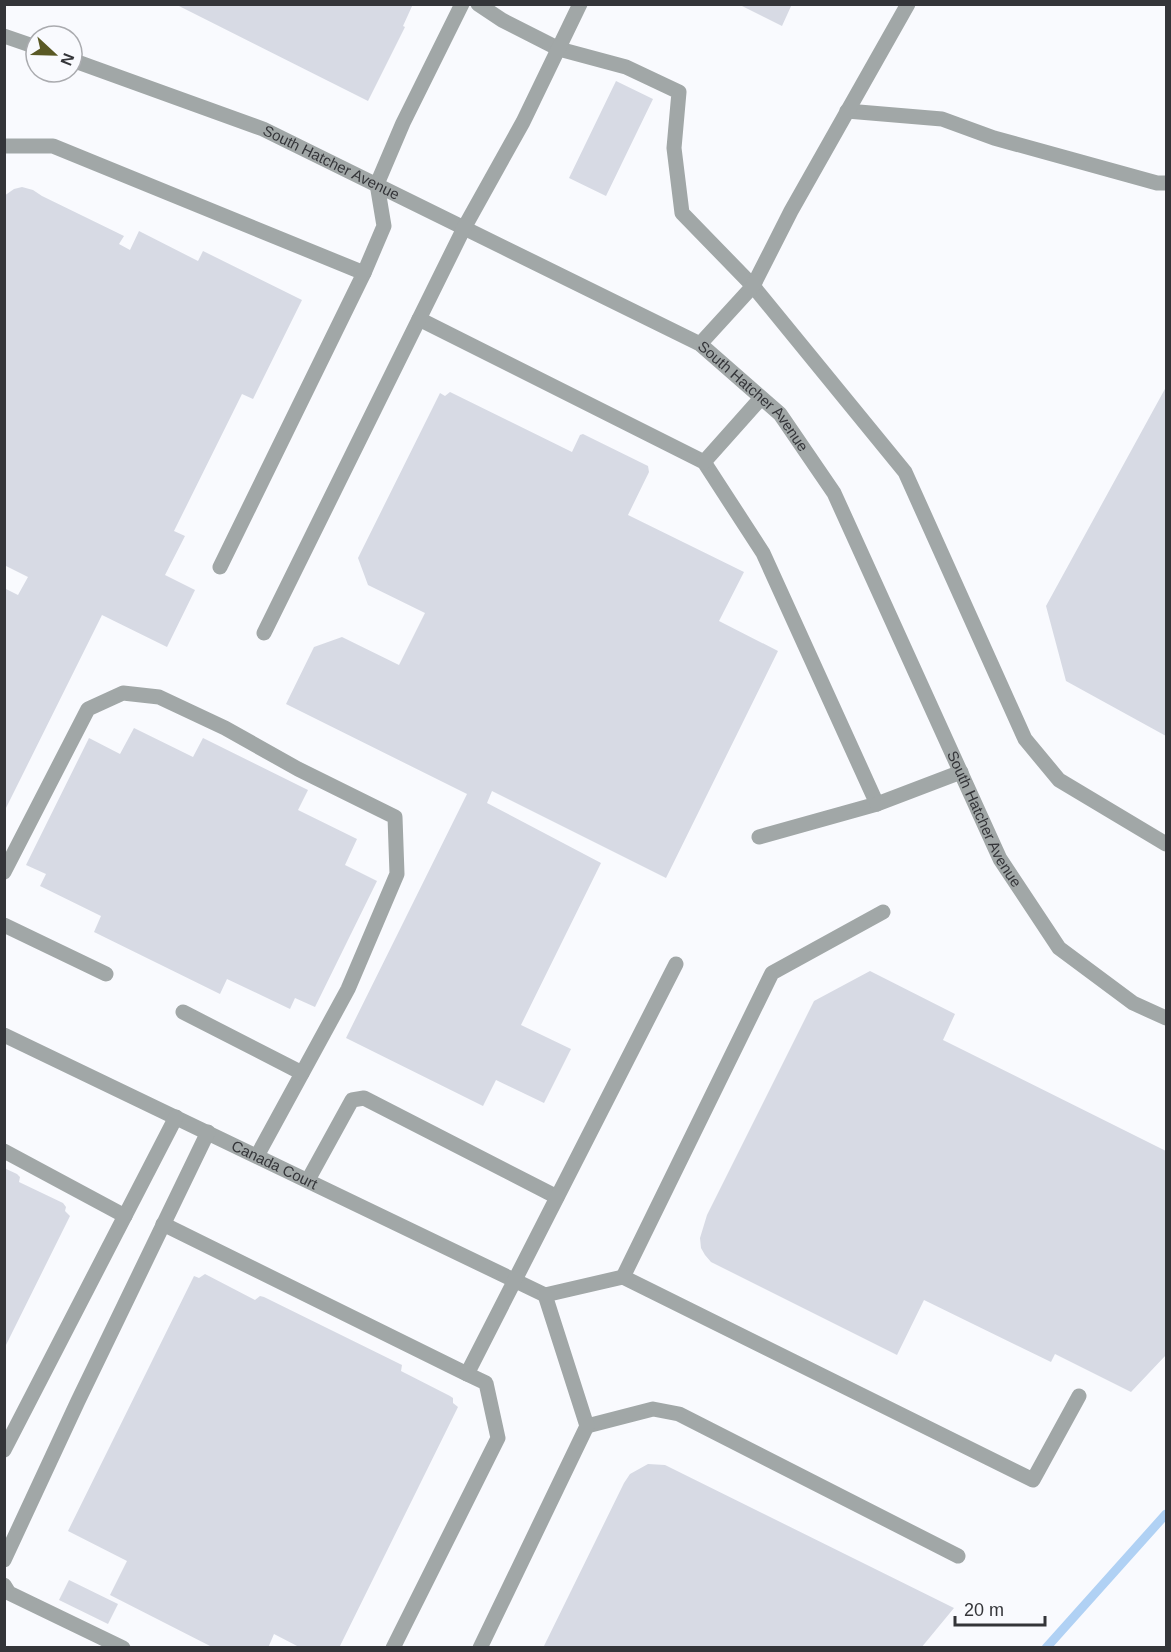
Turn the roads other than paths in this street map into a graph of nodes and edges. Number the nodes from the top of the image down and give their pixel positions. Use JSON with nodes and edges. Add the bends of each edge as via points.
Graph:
{"nodes":[{"id":1,"x":462,"y":4,"type":"edge"},
{"id":2,"x":478,"y":4,"type":"edge"},
{"id":3,"x":580,"y":4,"type":"edge"},
{"id":4,"x":908,"y":4,"type":"edge"},
{"id":5,"x":4,"y":36,"type":"edge"},
{"id":6,"x":24,"y":43,"type":"edge"},
{"id":7,"x":558,"y":49,"type":"junction"},
{"id":8,"x":84,"y":64,"type":"edge"},
{"id":9,"x":848,"y":111,"type":"junction"},
{"id":10,"x":4,"y":146,"type":"edge"},
{"id":11,"x":1167,"y":183,"type":"edge"},
{"id":12,"x":376,"y":184,"type":"junction"},
{"id":13,"x":464,"y":228,"type":"junction"},
{"id":14,"x":364,"y":273,"type":"junction"},
{"id":15,"x":753,"y":286,"type":"junction"},
{"id":16,"x":419,"y":319,"type":"junction"},
{"id":17,"x":700,"y":344,"type":"junction"},
{"id":18,"x":761,"y":398,"type":"junction"},
{"id":19,"x":704,"y":462,"type":"junction"},
{"id":20,"x":220,"y":567,"type":"dead end"},
{"id":21,"x":264,"y":633,"type":"dead end"},
{"id":22,"x":961,"y":772,"type":"junction"},
{"id":23,"x":877,"y":804,"type":"junction"},
{"id":24,"x":759,"y":837,"type":"dead end"},
{"id":25,"x":1167,"y":844,"type":"edge"},
{"id":26,"x":4,"y":873,"type":"edge"},
{"id":27,"x":883,"y":912,"type":"dead end"},
{"id":28,"x":4,"y":925,"type":"edge"},
{"id":29,"x":676,"y":964,"type":"dead end"},
{"id":30,"x":106,"y":974,"type":"dead end"},
{"id":31,"x":183,"y":1012,"type":"dead end"},
{"id":32,"x":1167,"y":1018,"type":"edge"},
{"id":33,"x":4,"y":1035,"type":"edge"},
{"id":34,"x":302,"y":1073,"type":"junction"},
{"id":35,"x":176,"y":1117,"type":"junction"},
{"id":36,"x":207,"y":1132,"type":"junction"},
{"id":37,"x":4,"y":1150,"type":"edge"},
{"id":38,"x":257,"y":1156,"type":"junction"},
{"id":39,"x":308,"y":1180,"type":"junction"},
{"id":40,"x":557,"y":1197,"type":"junction"},
{"id":41,"x":124,"y":1216,"type":"junction"},
{"id":42,"x":163,"y":1224,"type":"junction"},
{"id":43,"x":623,"y":1277,"type":"junction"},
{"id":44,"x":514,"y":1279,"type":"junction"},
{"id":45,"x":546,"y":1295,"type":"junction"},
{"id":46,"x":467,"y":1374,"type":"junction"},
{"id":47,"x":1079,"y":1396,"type":"dead end"},
{"id":48,"x":587,"y":1426,"type":"junction"},
{"id":49,"x":4,"y":1450,"type":"edge"},
{"id":50,"x":957,"y":1556,"type":"dead end"},
{"id":51,"x":4,"y":1560,"type":"edge"},
{"id":52,"x":4,"y":1585,"type":"edge"},
{"id":53,"x":123,"y":1647,"type":"edge"},
{"id":54,"x":393,"y":1647,"type":"edge"},
{"id":55,"x":480,"y":1647,"type":"edge"}],
"edges":[{"from":1,"to":12,"type":"street"},
{"from":2,"to":7,"type":"street"},
{"from":3,"to":7,"type":"street"},
{"from":4,"to":9,"type":"street"},
{"from":5,"to":6,"type":"street"},
{"from":7,"to":13,"type":"street"},
{"from":7,"to":15,"type":"street","via":[[626,67],[679,92],[674,148],[682,213]]},
{"from":8,"to":12,"type":"street","name":"South Hatcher Avenue","via":[[263,129]]},
{"from":9,"to":11,"type":"street","via":[[942,119],[994,138]]},
{"from":9,"to":15,"type":"street"},
{"from":10,"to":14,"type":"street","via":[[53,146]]},
{"from":12,"to":13,"type":"street","name":"South Hatcher Avenue"},
{"from":12,"to":14,"type":"street","via":[[384,226]]},
{"from":13,"to":16,"type":"street"},
{"from":13,"to":17,"type":"street","name":"South Hatcher Avenue"},
{"from":14,"to":20,"type":"street"},
{"from":15,"to":17,"type":"street"},
{"from":15,"to":25,"type":"street","via":[[905,472],[1025,739],[1059,780]]},
{"from":16,"to":19,"type":"street"},
{"from":16,"to":21,"type":"street"},
{"from":17,"to":18,"type":"street","name":"South Hatcher Avenue"},
{"from":18,"to":19,"type":"street"},
{"from":18,"to":22,"type":"street","name":"South Hatcher Avenue","via":[[780,414],[834,493]]},
{"from":19,"to":23,"type":"street","via":[[763,553]]},
{"from":22,"to":23,"type":"street"},
{"from":22,"to":32,"type":"street","name":"South Hatcher Avenue","via":[[1000,859],[1059,948],[1133,1003]]},
{"from":23,"to":24,"type":"street"},
{"from":26,"to":34,"type":"street","via":[[88,709],[123,693],[159,697],[395,817],[397,874],[348,989]]},
{"from":27,"to":43,"type":"street","via":[[772,973]]},
{"from":28,"to":30,"type":"street"},
{"from":29,"to":40,"type":"street"},
{"from":31,"to":34,"type":"street"},
{"from":33,"to":35,"type":"street","name":"Canada Court"},
{"from":34,"to":38,"type":"street"},
{"from":35,"to":36,"type":"street","name":"Canada Court"},
{"from":35,"to":41,"type":"street"},
{"from":36,"to":38,"type":"street","name":"Canada Court"},
{"from":36,"to":42,"type":"street"},
{"from":37,"to":41,"type":"street"},
{"from":38,"to":39,"type":"street","name":"Canada Court"},
{"from":39,"to":40,"type":"street","via":[[352,1100],[364,1098]]},
{"from":39,"to":44,"type":"street","name":"Canada Court"},
{"from":40,"to":44,"type":"street"},
{"from":41,"to":49,"type":"street"},
{"from":42,"to":46,"type":"street"},
{"from":42,"to":51,"type":"street"},
{"from":43,"to":45,"type":"street"},
{"from":43,"to":47,"type":"street","via":[[1033,1480]]},
{"from":44,"to":45,"type":"street","name":"Canada Court"},
{"from":44,"to":46,"type":"street"},
{"from":45,"to":48,"type":"street"},
{"from":46,"to":54,"type":"street","via":[[486,1383],[498,1438]]},
{"from":48,"to":50,"type":"street","via":[[653,1409],[679,1414]]},
{"from":48,"to":55,"type":"street"},
{"from":52,"to":53,"type":"street","via":[[9,1593]]}]}
